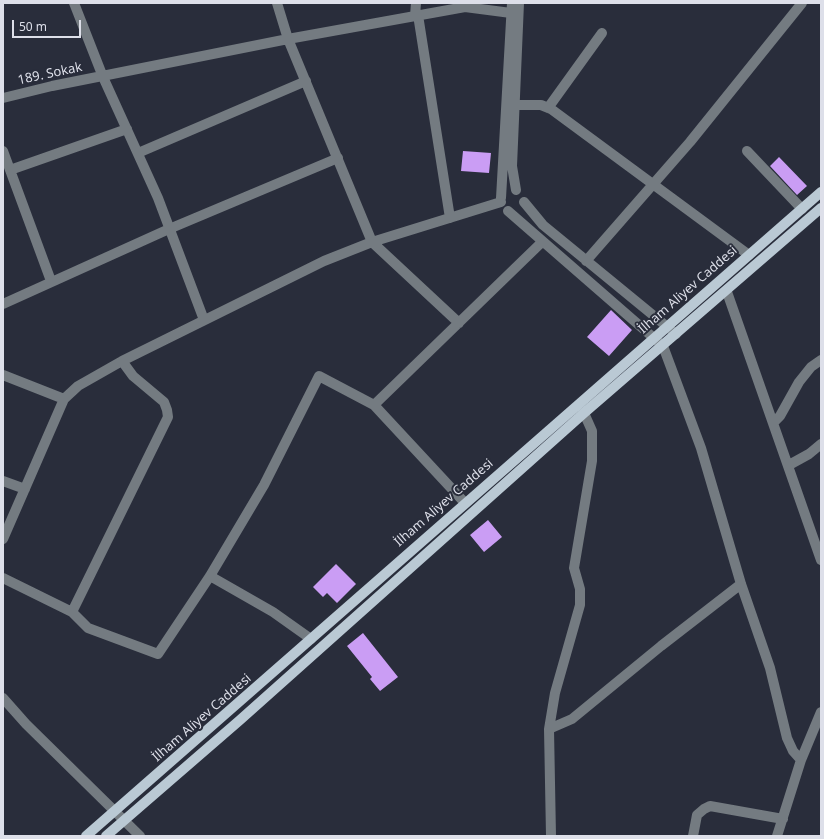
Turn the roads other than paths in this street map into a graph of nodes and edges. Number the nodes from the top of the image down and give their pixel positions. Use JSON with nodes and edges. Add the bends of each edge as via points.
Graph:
{"nodes":[{"id":1,"x":74,"y":3,"type":"edge"},
{"id":2,"x":277,"y":3,"type":"edge"},
{"id":3,"x":416,"y":3,"type":"edge"},
{"id":4,"x":519,"y":3,"type":"edge"},
{"id":5,"x":802,"y":3,"type":"edge"},
{"id":6,"x":512,"y":8,"type":"edge"},
{"id":7,"x":417,"y":16,"type":"junction"},
{"id":8,"x":602,"y":33,"type":"dead end"},
{"id":9,"x":288,"y":39,"type":"junction"},
{"id":10,"x":103,"y":77,"type":"junction"},
{"id":11,"x":306,"y":82,"type":"junction"},
{"id":12,"x":3,"y":98,"type":"edge"},
{"id":13,"x":515,"y":105,"type":"junction"},
{"id":14,"x":548,"y":108,"type":"junction"},
{"id":15,"x":127,"y":129,"type":"junction"},
{"id":16,"x":3,"y":151,"type":"edge"},
{"id":17,"x":747,"y":151,"type":"dead end"},
{"id":18,"x":138,"y":153,"type":"junction"},
{"id":19,"x":338,"y":158,"type":"junction"},
{"id":20,"x":10,"y":170,"type":"junction"},
{"id":21,"x":653,"y":184,"type":"junction"},
{"id":22,"x":516,"y":190,"type":"junction"},
{"id":23,"x":821,"y":192,"type":"edge"},
{"id":24,"x":501,"y":200,"type":"junction"},
{"id":25,"x":524,"y":202,"type":"junction"},
{"id":26,"x":821,"y":208,"type":"edge"},
{"id":27,"x":802,"y":209,"type":"junction"},
{"id":28,"x":508,"y":211,"type":"junction"},
{"id":29,"x":450,"y":218,"type":"junction"},
{"id":30,"x":169,"y":229,"type":"junction"},
{"id":31,"x":372,"y":242,"type":"junction"},
{"id":32,"x":542,"y":242,"type":"junction"},
{"id":33,"x":749,"y":255,"type":"junction"},
{"id":34,"x":586,"y":261,"type":"junction"},
{"id":35,"x":51,"y":281,"type":"junction"},
{"id":36,"x":727,"y":292,"type":"junction"},
{"id":37,"x":3,"y":304,"type":"edge"},
{"id":38,"x":204,"y":320,"type":"junction"},
{"id":39,"x":459,"y":323,"type":"junction"},
{"id":40,"x":668,"y":326,"type":"junction"},
{"id":41,"x":676,"y":334,"type":"junction"},
{"id":42,"x":654,"y":338,"type":"junction"},
{"id":43,"x":663,"y":346,"type":"junction"},
{"id":44,"x":122,"y":360,"type":"junction"},
{"id":45,"x":821,"y":360,"type":"edge"},
{"id":46,"x":3,"y":375,"type":"edge"},
{"id":47,"x":64,"y":399,"type":"junction"},
{"id":48,"x":374,"y":405,"type":"junction"},
{"id":49,"x":584,"y":413,"type":"junction"},
{"id":50,"x":773,"y":422,"type":"junction"},
{"id":51,"x":821,"y":444,"type":"edge"},
{"id":52,"x":789,"y":464,"type":"junction"},
{"id":53,"x":3,"y":481,"type":"edge"},
{"id":54,"x":25,"y":489,"type":"junction"},
{"id":55,"x":465,"y":503,"type":"junction"},
{"id":56,"x":3,"y":539,"type":"edge"},
{"id":57,"x":821,"y":560,"type":"edge"},
{"id":58,"x":210,"y":576,"type":"junction"},
{"id":59,"x":3,"y":578,"type":"edge"},
{"id":60,"x":741,"y":584,"type":"junction"},
{"id":61,"x":72,"y":612,"type":"junction"},
{"id":62,"x":311,"y":639,"type":"junction"},
{"id":63,"x":3,"y":698,"type":"edge"},
{"id":64,"x":821,"y":712,"type":"edge"},
{"id":65,"x":549,"y":730,"type":"junction"},
{"id":66,"x":801,"y":760,"type":"junction"},
{"id":67,"x":115,"y":811,"type":"junction"},
{"id":68,"x":783,"y":819,"type":"junction"},
{"id":69,"x":124,"y":820,"type":"junction"},
{"id":70,"x":86,"y":836,"type":"edge"},
{"id":71,"x":106,"y":836,"type":"edge"},
{"id":72,"x":140,"y":836,"type":"edge"},
{"id":73,"x":551,"y":836,"type":"edge"},
{"id":74,"x":693,"y":836,"type":"edge"},
{"id":75,"x":777,"y":836,"type":"edge"}],
"edges":[{"from":1,"to":10,"type":"street"},
{"from":2,"to":9,"type":"street"},
{"from":3,"to":7,"type":"street"},
{"from":4,"to":13,"type":"street"},
{"from":5,"to":21,"type":"street"},
{"from":6,"to":7,"type":"street","name":"189. Sokak","via":[[465,7]]},
{"from":6,"to":24,"type":"street"},
{"from":7,"to":9,"type":"street","name":"189. Sokak"},
{"from":7,"to":29,"type":"street"},
{"from":8,"to":14,"type":"street"},
{"from":9,"to":10,"type":"street","name":"189. Sokak"},
{"from":9,"to":11,"type":"street"},
{"from":10,"to":12,"type":"street","name":"189. Sokak"},
{"from":10,"to":15,"type":"street"},
{"from":11,"to":18,"type":"street"},
{"from":11,"to":19,"type":"street"},
{"from":13,"to":14,"type":"street","via":[[540,105]]},
{"from":13,"to":22,"type":"street","via":[[512,166]]},
{"from":14,"to":21,"type":"street"},
{"from":15,"to":18,"type":"street"},
{"from":15,"to":20,"type":"street"},
{"from":16,"to":20,"type":"street"},
{"from":17,"to":27,"type":"street"},
{"from":18,"to":30,"type":"street"},
{"from":19,"to":30,"type":"street"},
{"from":19,"to":31,"type":"street"},
{"from":20,"to":35,"type":"street"},
{"from":21,"to":33,"type":"street"},
{"from":21,"to":34,"type":"street"},
{"from":22,"to":24,"type":"street","via":[[505,192]]},
{"from":22,"to":25,"type":"street","via":[[522,194]]},
{"from":23,"to":27,"type":"main road","name":"İlham Aliyev Caddesi"},
{"from":24,"to":28,"type":"street"},
{"from":24,"to":29,"type":"street"},
{"from":25,"to":28,"type":"street","via":[[519,210]]},
{"from":25,"to":34,"type":"street","via":[[543,226]]},
{"from":26,"to":36,"type":"main road","name":"İlham Aliyev Caddesi"},
{"from":27,"to":33,"type":"main road","name":"İlham Aliyev Caddesi"},
{"from":28,"to":32,"type":"street"},
{"from":29,"to":31,"type":"street"},
{"from":30,"to":35,"type":"street"},
{"from":30,"to":38,"type":"street"},
{"from":31,"to":38,"type":"street","via":[[324,261]]},
{"from":31,"to":39,"type":"street"},
{"from":32,"to":39,"type":"street"},
{"from":32,"to":42,"type":"street"},
{"from":33,"to":40,"type":"main road","name":"İlham Aliyev Caddesi"},
{"from":34,"to":40,"type":"street"},
{"from":35,"to":37,"type":"street"},
{"from":36,"to":41,"type":"main road","name":"İlham Aliyev Caddesi"},
{"from":36,"to":50,"type":"street"},
{"from":38,"to":44,"type":"street"},
{"from":39,"to":48,"type":"street"},
{"from":40,"to":41,"type":"street"},
{"from":40,"to":42,"type":"main road","name":"İlham Aliyev Caddesi"},
{"from":41,"to":43,"type":"main road","name":"İlham Aliyev Caddesi"},
{"from":42,"to":43,"type":"street"},
{"from":42,"to":55,"type":"main road","name":"İlham Aliyev Caddesi"},
{"from":43,"to":49,"type":"main road","name":"İlham Aliyev Caddesi"},
{"from":43,"to":60,"type":"street","via":[[701,448]]},
{"from":44,"to":47,"type":"street","via":[[78,386]]},
{"from":44,"to":61,"type":"street","via":[[137,380],[164,402],[168,417]]},
{"from":45,"to":50,"type":"street","via":[[799,382],[780,416]]},
{"from":46,"to":47,"type":"street"},
{"from":47,"to":54,"type":"street"},
{"from":48,"to":55,"type":"street"},
{"from":48,"to":58,"type":"street","via":[[319,376],[264,485]]},
{"from":49,"to":65,"type":"street","via":[[593,439],[590,475],[574,568],[581,596],[555,693]]},
{"from":49,"to":69,"type":"main road","name":"İlham Aliyev Caddesi"},
{"from":50,"to":52,"type":"street"},
{"from":51,"to":52,"type":"street","via":[[809,454]]},
{"from":52,"to":57,"type":"street"},
{"from":53,"to":54,"type":"street"},
{"from":54,"to":56,"type":"street"},
{"from":55,"to":62,"type":"main road","name":"İlham Aliyev Caddesi"},
{"from":58,"to":61,"type":"street","via":[[158,654],[88,628]]},
{"from":58,"to":62,"type":"street","via":[[273,612]]},
{"from":59,"to":61,"type":"street"},
{"from":60,"to":65,"type":"street","via":[[572,719]]},
{"from":60,"to":66,"type":"street","via":[[770,668],[787,738]]},
{"from":62,"to":67,"type":"main road","name":"İlham Aliyev Caddesi"},
{"from":63,"to":67,"type":"street"},
{"from":64,"to":66,"type":"street"},
{"from":65,"to":73,"type":"street"},
{"from":66,"to":68,"type":"street"},
{"from":67,"to":69,"type":"street"},
{"from":67,"to":70,"type":"main road","name":"İlham Aliyev Caddesi"},
{"from":68,"to":74,"type":"street","via":[[710,806],[697,815]]},
{"from":68,"to":75,"type":"street"},
{"from":69,"to":71,"type":"main road","name":"İlham Aliyev Caddesi"},
{"from":69,"to":72,"type":"street"}]}
